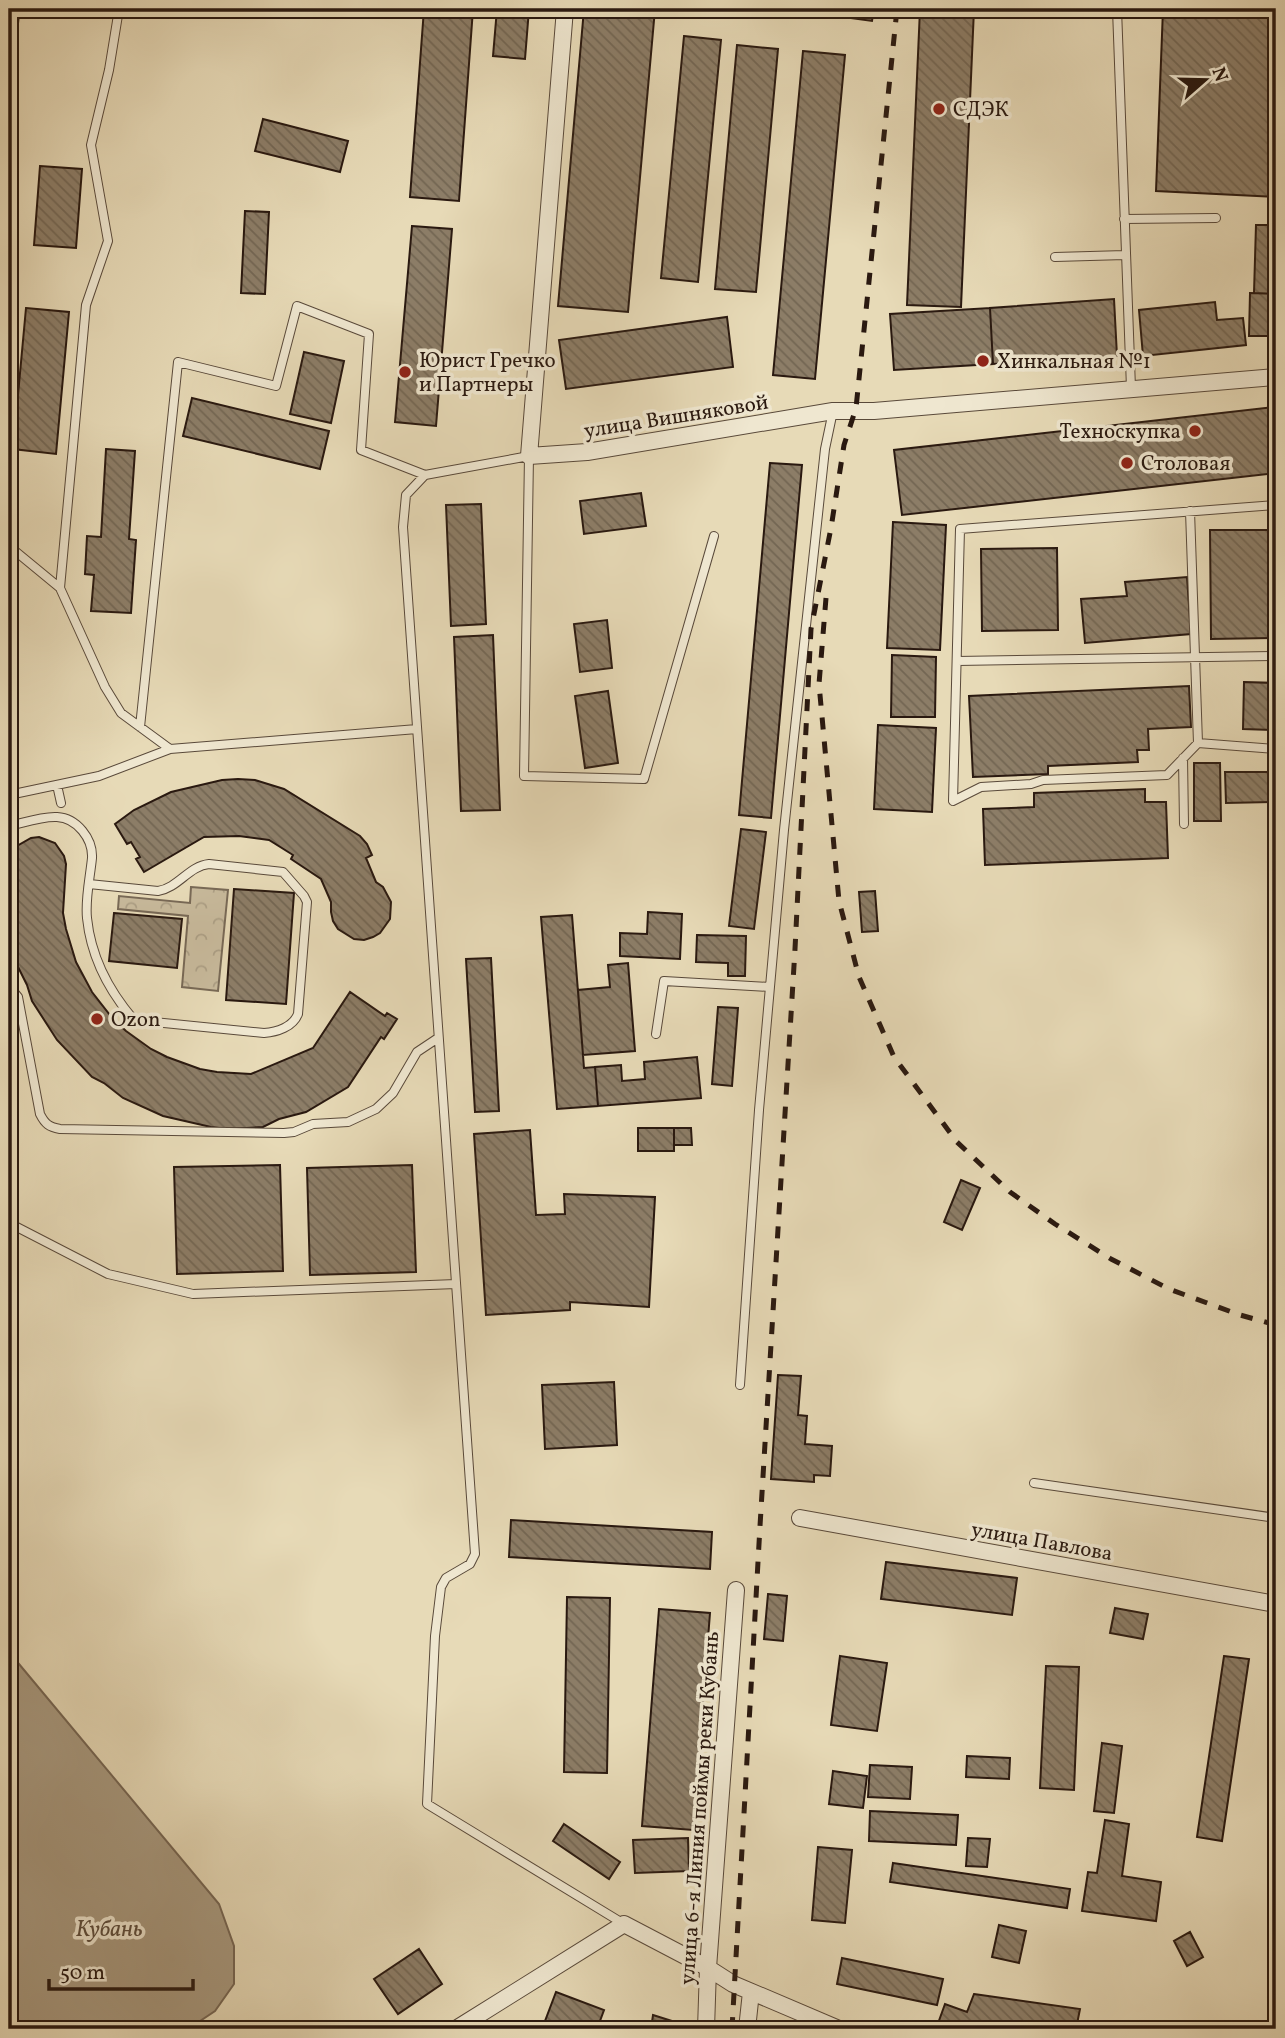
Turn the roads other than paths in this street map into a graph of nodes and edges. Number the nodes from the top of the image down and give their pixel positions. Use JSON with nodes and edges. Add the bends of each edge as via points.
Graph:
{"nodes":[{"id":1,"x":16,"y":9,"type":"edge"},
{"id":2,"x":119,"y":9,"type":"edge"},
{"id":3,"x":565,"y":9,"type":"edge"},
{"id":4,"x":1117,"y":9,"type":"edge"},
{"id":5,"x":9,"y":58,"type":"edge"},
{"id":6,"x":1216,"y":218,"type":"dead end"},
{"id":7,"x":1124,"y":219,"type":"junction"},
{"id":8,"x":1125,"y":255,"type":"junction"},
{"id":9,"x":1055,"y":257,"type":"dead end"},
{"id":10,"x":1276,"y":377,"type":"edge"},
{"id":11,"x":1131,"y":388,"type":"junction"},
{"id":12,"x":833,"y":411,"type":"junction"},
{"id":13,"x":529,"y":456,"type":"junction"},
{"id":14,"x":425,"y":475,"type":"junction"},
{"id":15,"x":1276,"y":505,"type":"edge"},
{"id":16,"x":1190,"y":511,"type":"junction"},
{"id":17,"x":714,"y":536,"type":"dead end"},
{"id":18,"x":9,"y":546,"type":"edge"},
{"id":19,"x":60,"y":588,"type":"junction"},
{"id":20,"x":1276,"y":656,"type":"edge"},
{"id":21,"x":1196,"y":657,"type":"junction"},
{"id":22,"x":957,"y":661,"type":"junction"},
{"id":23,"x":140,"y":727,"type":"junction"},
{"id":24,"x":417,"y":729,"type":"junction"},
{"id":25,"x":1198,"y":743,"type":"junction"},
{"id":26,"x":170,"y":749,"type":"junction"},
{"id":27,"x":1276,"y":749,"type":"edge"},
{"id":28,"x":1183,"y":758,"type":"junction"},
{"id":29,"x":57,"y":785,"type":"junction"},
{"id":30,"x":9,"y":795,"type":"edge"},
{"id":31,"x":61,"y":803,"type":"dead end"},
{"id":32,"x":1184,"y":824,"type":"dead end"},
{"id":33,"x":9,"y":826,"type":"edge"},
{"id":34,"x":89,"y":884,"type":"junction"},
{"id":35,"x":9,"y":986,"type":"edge"},
{"id":36,"x":770,"y":987,"type":"junction"},
{"id":37,"x":656,"y":1034,"type":"dead end"},
{"id":38,"x":438,"y":1038,"type":"junction"},
{"id":39,"x":9,"y":1223,"type":"edge"},
{"id":40,"x":456,"y":1284,"type":"junction"},
{"id":41,"x":740,"y":1385,"type":"dead end"},
{"id":42,"x":1034,"y":1483,"type":"dead end"},
{"id":43,"x":800,"y":1518,"type":"dead end"},
{"id":44,"x":1276,"y":1518,"type":"edge"},
{"id":45,"x":736,"y":1590,"type":"dead end"},
{"id":46,"x":1276,"y":1604,"type":"edge"},
{"id":47,"x":624,"y":1924,"type":"junction"},
{"id":48,"x":708,"y":1968,"type":"junction"},
{"id":49,"x":751,"y":1992,"type":"junction"},
{"id":50,"x":456,"y":2029,"type":"edge"},
{"id":51,"x":706,"y":2029,"type":"edge"},
{"id":52,"x":747,"y":2029,"type":"edge"},
{"id":53,"x":839,"y":2029,"type":"edge"}],
"edges":[{"from":1,"to":5,"type":"lane"},
{"from":2,"to":19,"type":"lane","via":[[91,145],[108,241],[86,305]]},
{"from":3,"to":13,"type":"street"},
{"from":4,"to":7,"type":"lane"},
{"from":6,"to":7,"type":"lane"},
{"from":7,"to":8,"type":"lane"},
{"from":8,"to":9,"type":"lane"},
{"from":8,"to":11,"type":"lane"},
{"from":10,"to":11,"type":"street","name":"улица Вишняковой"},
{"from":11,"to":12,"type":"street","name":"улица Вишняковой"},
{"from":12,"to":13,"type":"street","name":"улица Вишняковой","via":[[587,452]]},
{"from":12,"to":36,"type":"lane","via":[[825,449]]},
{"from":13,"to":14,"type":"lane"},
{"from":13,"to":17,"type":"lane","via":[[524,776],[644,779]]},
{"from":14,"to":23,"type":"lane","via":[[361,450],[369,334],[297,306],[276,386],[178,362]]},
{"from":14,"to":24,"type":"lane","via":[[406,495],[403,527]]},
{"from":15,"to":16,"type":"lane"},
{"from":16,"to":21,"type":"lane"},
{"from":16,"to":22,"type":"lane","via":[[960,529]]},
{"from":18,"to":19,"type":"lane"},
{"from":19,"to":23,"type":"lane","via":[[105,687],[121,713]]},
{"from":20,"to":21,"type":"lane"},
{"from":21,"to":22,"type":"lane"},
{"from":21,"to":25,"type":"lane"},
{"from":22,"to":28,"type":"lane","via":[[953,801],[981,787],[1167,775]]},
{"from":23,"to":26,"type":"lane"},
{"from":24,"to":26,"type":"lane"},
{"from":24,"to":38,"type":"lane"},
{"from":25,"to":27,"type":"lane"},
{"from":25,"to":28,"type":"lane"},
{"from":26,"to":29,"type":"lane","via":[[99,776]]},
{"from":28,"to":32,"type":"lane"},
{"from":29,"to":30,"type":"lane"},
{"from":29,"to":31,"type":"lane"},
{"from":33,"to":34,"type":"lane","via":[[55,816],[72,822],[90,844]]},
{"from":34,"to":34,"type":"lane","via":[[86,915],[94,953],[110,989],[134,1020],[264,1033],[295,1021],[307,902],[284,872],[202,864],[167,890]]},
{"from":35,"to":38,"type":"lane","via":[[18,997],[40,1114],[44,1123],[60,1129],[284,1133],[313,1124],[348,1122],[386,1101],[417,1052]]},
{"from":36,"to":37,"type":"lane","via":[[664,981]]},
{"from":36,"to":41,"type":"lane"},
{"from":38,"to":40,"type":"lane"},
{"from":39,"to":40,"type":"lane","via":[[108,1274],[193,1293]]},
{"from":40,"to":47,"type":"lane","via":[[475,1554],[470,1564],[446,1578],[441,1587],[427,1804]]},
{"from":42,"to":44,"type":"lane"},
{"from":43,"to":46,"type":"street","name":"улица Павлова"},
{"from":45,"to":48,"type":"street","name":"улица 6-я Линия поймы реки Кубань"},
{"from":47,"to":48,"type":"street"},
{"from":47,"to":50,"type":"street"},
{"from":48,"to":49,"type":"street"},
{"from":48,"to":51,"type":"street","name":"улица 6-я Линия поймы реки Кубань"},
{"from":49,"to":52,"type":"street"},
{"from":49,"to":53,"type":"street"}]}
